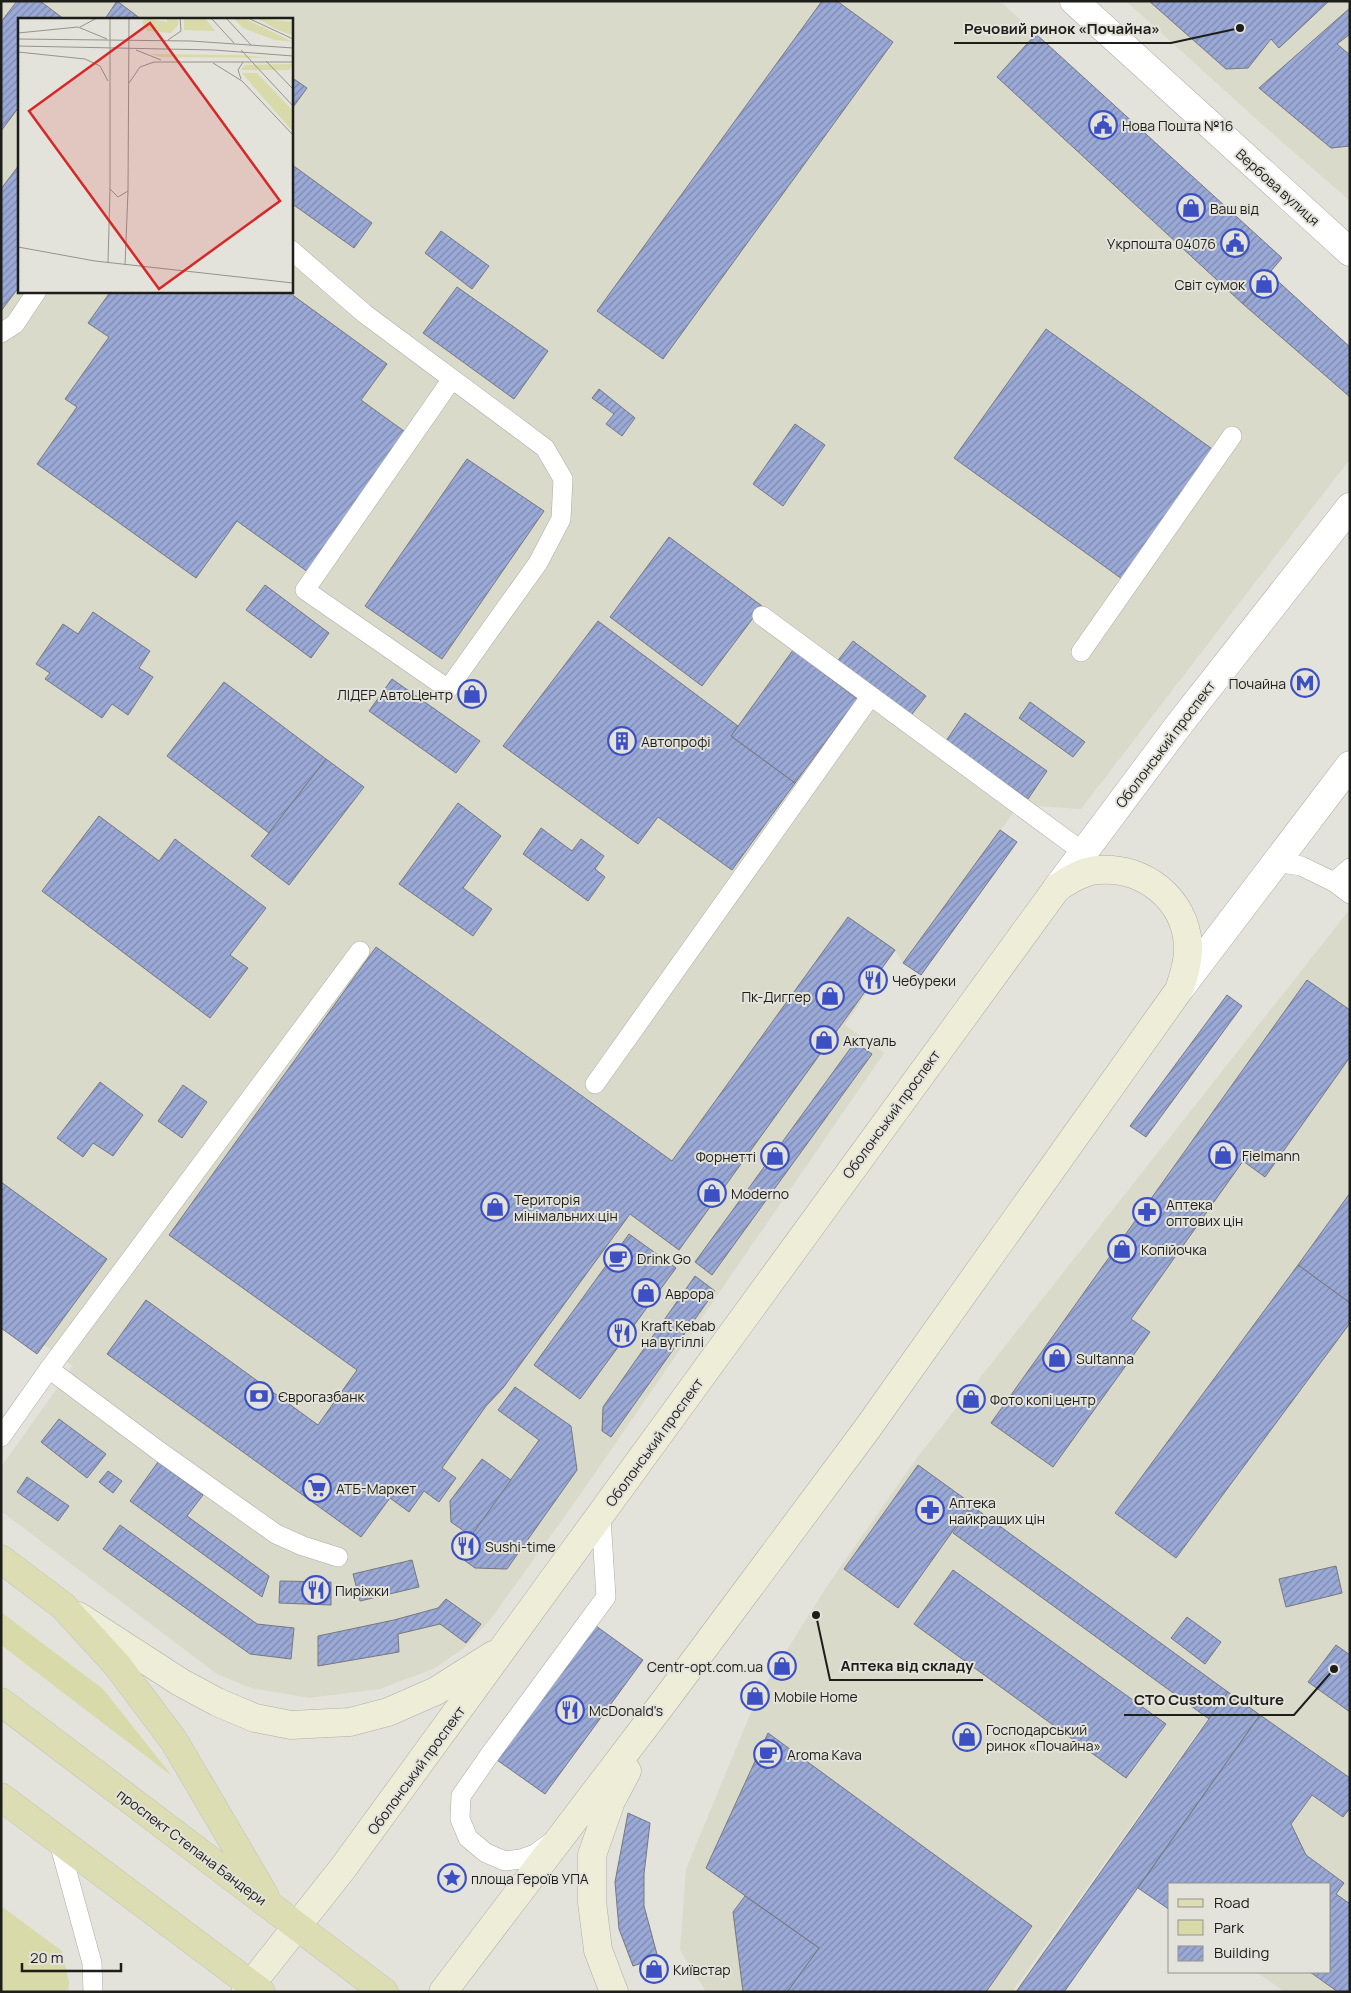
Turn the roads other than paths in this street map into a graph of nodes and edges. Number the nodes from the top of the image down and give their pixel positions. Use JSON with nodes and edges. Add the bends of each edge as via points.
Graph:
{"nodes":[{"id":1,"x":1074,"y":1,"type":"edge"},
{"id":2,"x":292,"y":251,"type":"edge"},
{"id":3,"x":1350,"y":252,"type":"edge"},
{"id":4,"x":36,"y":292,"type":"edge"},
{"id":5,"x":1,"y":332,"type":"edge"},
{"id":6,"x":452,"y":378,"type":"junction"},
{"id":7,"x":1232,"y":436,"type":"dead end"},
{"id":8,"x":1350,"y":508,"type":"edge"},
{"id":9,"x":762,"y":616,"type":"dead end"},
{"id":10,"x":1080,"y":652,"type":"dead end"},
{"id":11,"x":870,"y":697,"type":"junction"},
{"id":12,"x":1350,"y":765,"type":"edge"},
{"id":13,"x":1083,"y":852,"type":"junction"},
{"id":14,"x":1276,"y":862,"type":"junction"},
{"id":15,"x":1350,"y":868,"type":"edge"},
{"id":16,"x":1334,"y":882,"type":"junction"},
{"id":17,"x":1057,"y":888,"type":"junction"},
{"id":18,"x":1350,"y":894,"type":"edge"},
{"id":19,"x":360,"y":951,"type":"dead end"},
{"id":20,"x":1179,"y":990,"type":"junction"},
{"id":21,"x":595,"y":1084,"type":"dead end"},
{"id":22,"x":49,"y":1369,"type":"junction"},
{"id":23,"x":1,"y":1437,"type":"edge"},
{"id":24,"x":601,"y":1517,"type":"junction"},
{"id":25,"x":338,"y":1558,"type":"dead end"},
{"id":26,"x":1,"y":1559,"type":"edge"},
{"id":27,"x":63,"y":1606,"type":"junction"},
{"id":28,"x":505,"y":1648,"type":"junction"},
{"id":29,"x":666,"y":1698,"type":"junction"},
{"id":30,"x":1,"y":1702,"type":"edge"},
{"id":31,"x":1,"y":1797,"type":"edge"},
{"id":32,"x":562,"y":1836,"type":"junction"},
{"id":33,"x":58,"y":1839,"type":"junction"},
{"id":34,"x":272,"y":1908,"type":"junction"},
{"id":35,"x":297,"y":1926,"type":"junction"},
{"id":36,"x":253,"y":1989,"type":"edge"},
{"id":37,"x":93,"y":1992,"type":"edge"},
{"id":38,"x":384,"y":1992,"type":"edge"},
{"id":39,"x":443,"y":1992,"type":"edge"},
{"id":40,"x":614,"y":1992,"type":"edge"}],
"edges":[{"from":1,"to":3,"type":"street","name":"Вербова вулиця"},
{"from":2,"to":6,"type":"lane","via":[[365,314]]},
{"from":4,"to":5,"type":"lane","via":[[15,324]]},
{"from":6,"to":6,"type":"lane","via":[[545,448],[563,479],[561,519],[538,562],[448,690],[305,590]]},
{"from":7,"to":10,"type":"lane"},
{"from":8,"to":13,"type":"street","name":"Оболонський проспект","via":[[1196,702]]},
{"from":9,"to":11,"type":"lane"},
{"from":11,"to":13,"type":"lane"},
{"from":11,"to":21,"type":"lane"},
{"from":12,"to":14,"type":"street","name":"Оболонський проспект"},
{"from":13,"to":17,"type":"street","name":"Оболонський проспект"},
{"from":14,"to":16,"type":"lane","via":[[1301,866]]},
{"from":14,"to":20,"type":"street","name":"Оболонський проспект"},
{"from":15,"to":16,"type":"lane"},
{"from":16,"to":18,"type":"lane"},
{"from":17,"to":20,"type":"main road","name":"Оболонський проспект","via":[[1076,876],[1097,870],[1119,870],[1140,876],[1159,888],[1174,904],[1187,938],[1186,967]]},
{"from":17,"to":24,"type":"main road","name":"Оболонський проспект"},
{"from":19,"to":22,"type":"lane"},
{"from":20,"to":29,"type":"main road","name":"Оболонський проспект","via":[[867,1429]]},
{"from":22,"to":23,"type":"lane"},
{"from":22,"to":25,"type":"lane","via":[[276,1534]]},
{"from":24,"to":28,"type":"main road","name":"Оболонський проспект"},
{"from":24,"to":32,"type":"lane","via":[[606,1597],[461,1796],[460,1818],[468,1838],[486,1853],[505,1861],[535,1854]]},
{"from":26,"to":27,"type":"main road"},
{"from":27,"to":28,"type":"main road","via":[[180,1682],[217,1702],[255,1718],[291,1725],[350,1722],[388,1712],[436,1691]]},
{"from":27,"to":34,"type":"main road","via":[[117,1664],[174,1741]]},
{"from":28,"to":35,"type":"main road","name":"Оболонський проспект","via":[[344,1868]]},
{"from":29,"to":32,"type":"main road","name":"Оболонський проспект"},
{"from":29,"to":40,"type":"main road","via":[[611,1801],[592,1855],[592,1902],[598,1950]]},
{"from":30,"to":34,"type":"main road","name":"проспект Степана Бандери"},
{"from":31,"to":33,"type":"main road"},
{"from":32,"to":39,"type":"main road","name":"Оболонський проспект"},
{"from":33,"to":36,"type":"main road"},
{"from":33,"to":37,"type":"lane","via":[[92,1963]]},
{"from":34,"to":35,"type":"main road","name":"проспект Степана Бандери"},
{"from":35,"to":36,"type":"main road","name":"Оболонський проспект"},
{"from":35,"to":38,"type":"main road","name":"проспект Степана Бандери"}]}
